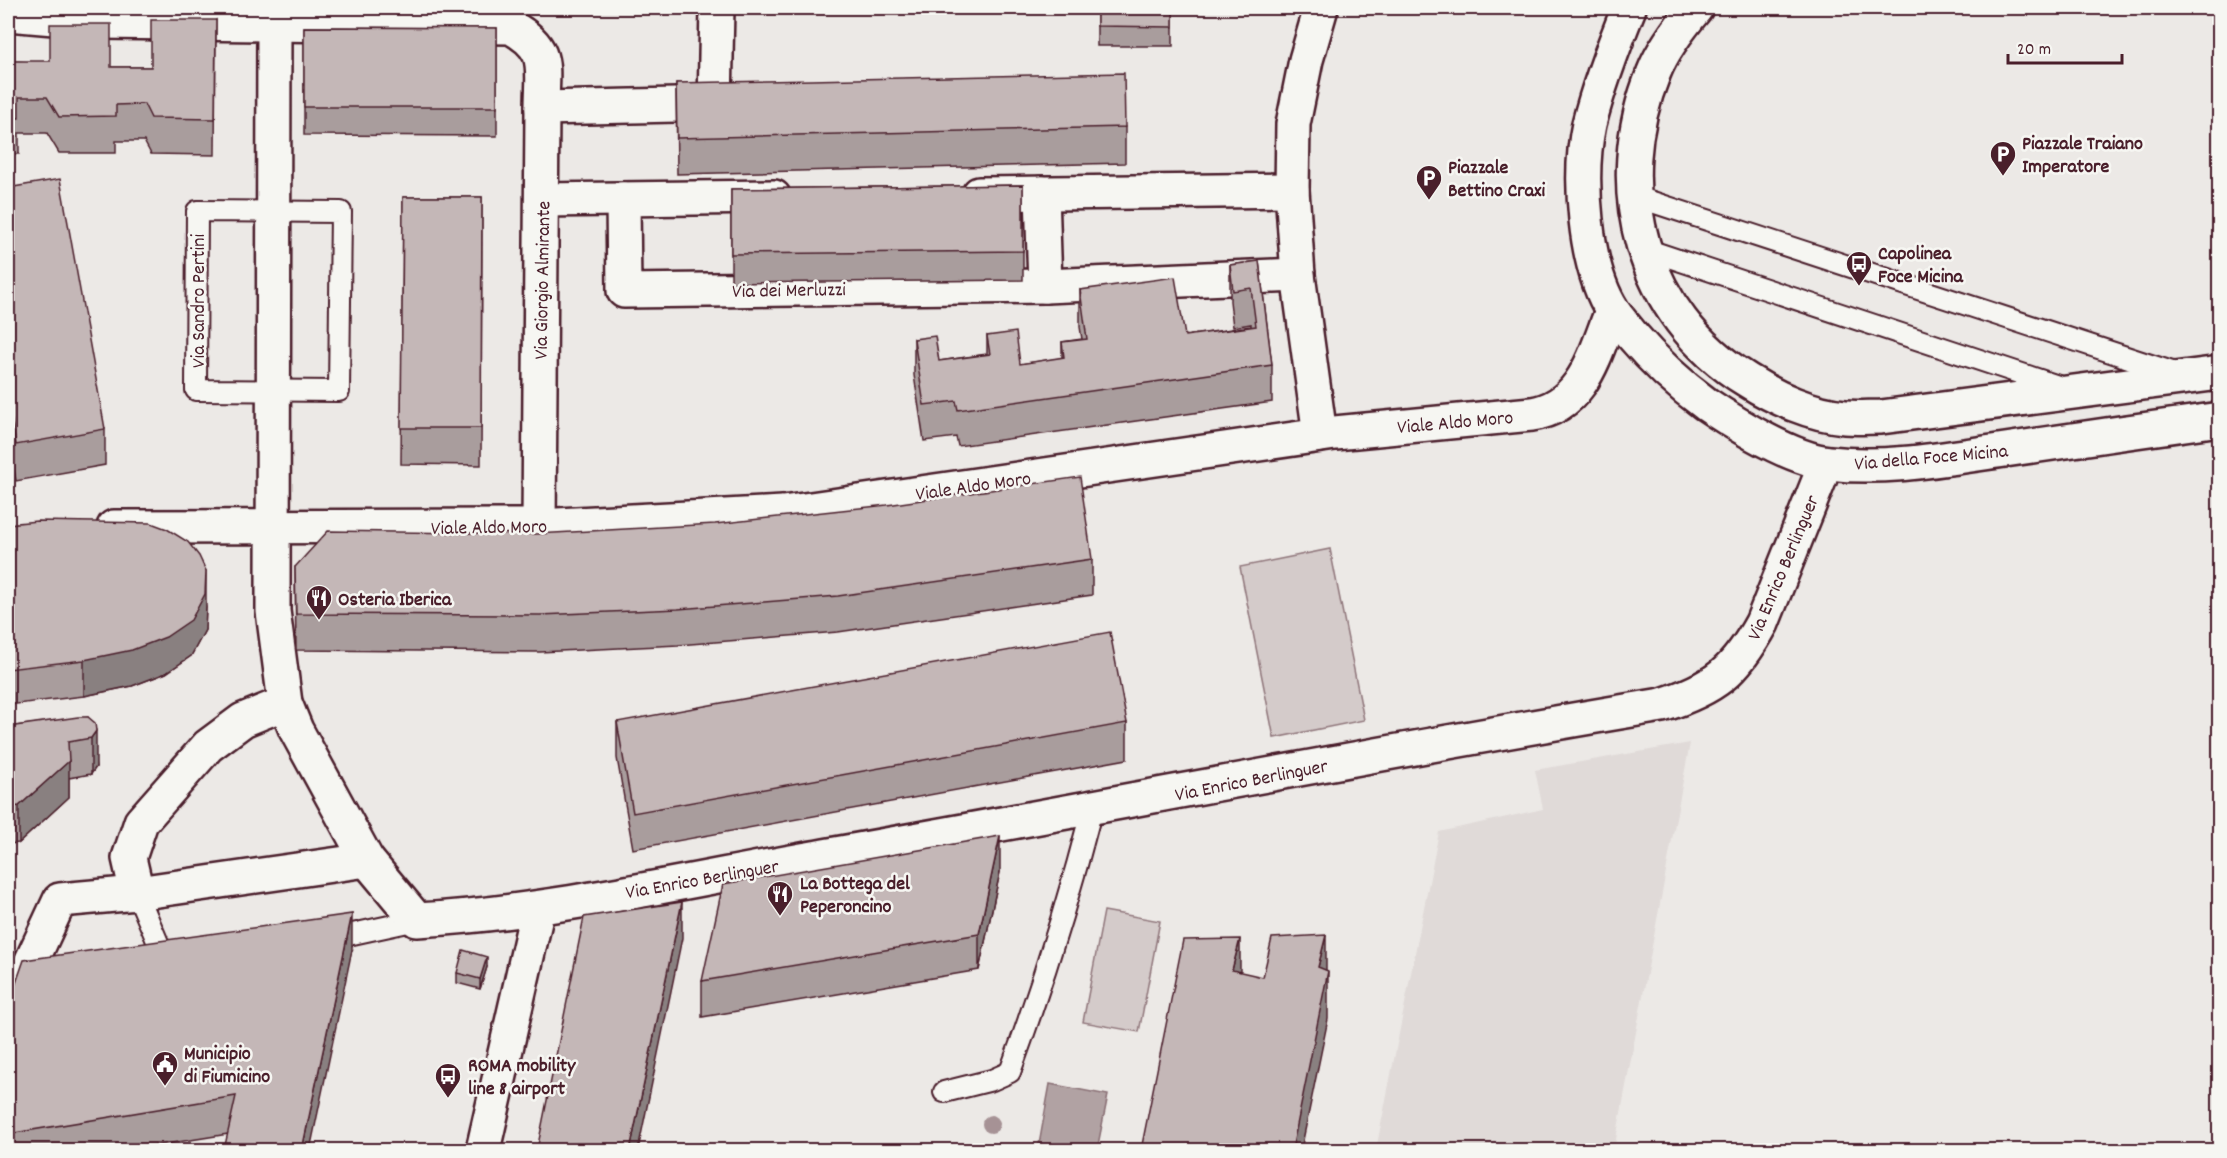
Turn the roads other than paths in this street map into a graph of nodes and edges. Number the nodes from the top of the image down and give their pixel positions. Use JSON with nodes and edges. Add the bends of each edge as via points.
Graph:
{"nodes":[{"id":1,"x":717,"y":8,"type":"edge"},
{"id":2,"x":1321,"y":8,"type":"edge"},
{"id":3,"x":1629,"y":8,"type":"edge"},
{"id":4,"x":1696,"y":8,"type":"edge"},
{"id":5,"x":8,"y":14,"type":"edge"},
{"id":6,"x":274,"y":16,"type":"edge"},
{"id":7,"x":750,"y":103,"type":"edge"},
{"id":8,"x":715,"y":104,"type":"junction"},
{"id":9,"x":543,"y":108,"type":"junction"},
{"id":10,"x":1292,"y":190,"type":"junction"},
{"id":11,"x":1042,"y":193,"type":"junction"},
{"id":12,"x":946,"y":194,"type":"edge"},
{"id":13,"x":803,"y":196,"type":"edge"},
{"id":14,"x":1634,"y":196,"type":"junction"},
{"id":15,"x":623,"y":199,"type":"junction"},
{"id":16,"x":542,"y":200,"type":"junction"},
{"id":17,"x":273,"y":212,"type":"junction"},
{"id":18,"x":1645,"y":249,"type":"junction"},
{"id":19,"x":1298,"y":275,"type":"junction"},
{"id":20,"x":1045,"y":286,"type":"junction"},
{"id":21,"x":1612,"y":311,"type":"junction"},
{"id":22,"x":2204,"y":375,"type":"edge"},
{"id":23,"x":273,"y":391,"type":"junction"},
{"id":24,"x":2075,"y":392,"type":"junction"},
{"id":25,"x":2220,"y":419,"type":"edge"},
{"id":26,"x":1320,"y":435,"type":"junction"},
{"id":27,"x":1826,"y":463,"type":"junction"},
{"id":28,"x":272,"y":526,"type":"junction"},
{"id":29,"x":539,"y":526,"type":"junction"},
{"id":30,"x":90,"y":527,"type":"edge"},
{"id":31,"x":285,"y":703,"type":"junction"},
{"id":32,"x":1092,"y":809,"type":"junction"},
{"id":33,"x":367,"y":860,"type":"junction"},
{"id":34,"x":138,"y":893,"type":"junction"},
{"id":35,"x":538,"y":908,"type":"junction"},
{"id":36,"x":417,"y":920,"type":"junction"},
{"id":37,"x":307,"y":944,"type":"edge"},
{"id":38,"x":196,"y":962,"type":"edge"},
{"id":39,"x":8,"y":1012,"type":"edge"},
{"id":40,"x":944,"y":1092,"type":"dead end"},
{"id":41,"x":483,"y":1150,"type":"edge"}],
"edges":[{"from":1,"to":8,"type":"street"},
{"from":2,"to":10,"type":"street","via":[[1293,124]]},
{"from":3,"to":21,"type":"street","name":"Via della Foce Micina","via":[[1589,125],[1584,164],[1587,229],[1593,261]]},
{"from":4,"to":14,"type":"street","via":[[1654,70],[1642,104],[1634,139]]},
{"from":5,"to":6,"type":"street","via":[[100,22]]},
{"from":6,"to":9,"type":"street","name":"Via Giorgio Almirante","via":[[511,27],[530,38],[541,56]]},
{"from":6,"to":17,"type":"street"},
{"from":7,"to":8,"type":"street"},
{"from":8,"to":9,"type":"street"},
{"from":9,"to":16,"type":"street","name":"Via Giorgio Almirante"},
{"from":10,"to":11,"type":"street"},
{"from":10,"to":19,"type":"street"},
{"from":11,"to":12,"type":"street"},
{"from":11,"to":20,"type":"street"},
{"from":13,"to":15,"type":"street"},
{"from":14,"to":18,"type":"street"},
{"from":14,"to":22,"type":"lane"},
{"from":15,"to":16,"type":"street"},
{"from":15,"to":20,"type":"street","name":"Via dei Merluzzi","via":[[624,291]]},
{"from":16,"to":29,"type":"street","name":"Via Giorgio Almirante"},
{"from":17,"to":23,"type":"street"},
{"from":17,"to":23,"type":"lane","name":"Via Sandro Pertini","via":[[340,212],[340,224],[339,391]]},
{"from":17,"to":23,"type":"lane","name":"Via Sandro Pertini","via":[[197,211],[196,390]]},
{"from":18,"to":24,"type":"lane"},
{"from":18,"to":24,"type":"street","via":[[1666,299],[1697,341],[1727,368],[1763,390],[1806,408],[1843,417],[1881,417]]},
{"from":19,"to":20,"type":"street","name":"Via dei Merluzzi"},
{"from":19,"to":26,"type":"street"},
{"from":21,"to":26,"type":"street","name":"Viale Aldo Moro","via":[[1581,382],[1570,397],[1545,412]]},
{"from":21,"to":27,"type":"street","name":"Via della Foce Micina","via":[[1654,360],[1708,405],[1787,450]]},
{"from":22,"to":24,"type":"street"},
{"from":23,"to":28,"type":"street"},
{"from":25,"to":27,"type":"street","name":"Via della Foce Micina","via":[[1930,460]]},
{"from":26,"to":29,"type":"street","name":"Viale Aldo Moro","via":[[783,513]]},
{"from":27,"to":32,"type":"street","name":"Via Enrico Berlinguer","via":[[1751,644],[1719,680],[1701,691],[1662,705],[1495,732]]},
{"from":28,"to":29,"type":"street","name":"Viale Aldo Moro"},
{"from":28,"to":30,"type":"street","name":"Viale Aldo Moro"},
{"from":28,"to":31,"type":"street","via":[[273,611]]},
{"from":31,"to":33,"type":"street"},
{"from":31,"to":34,"type":"street","via":[[243,720],[208,746],[141,822],[129,858]]},
{"from":32,"to":35,"type":"street","name":"Via Enrico Berlinguer"},
{"from":32,"to":40,"type":"lane","via":[[1051,957],[1010,1072]]},
{"from":33,"to":34,"type":"street"},
{"from":33,"to":36,"type":"street"},
{"from":34,"to":38,"type":"lane","via":[[161,950],[186,962]]},
{"from":34,"to":39,"type":"street","via":[[60,900]]},
{"from":35,"to":36,"type":"street","name":"Via Enrico Berlinguer"},
{"from":35,"to":41,"type":"street"},
{"from":36,"to":37,"type":"lane"}]}
